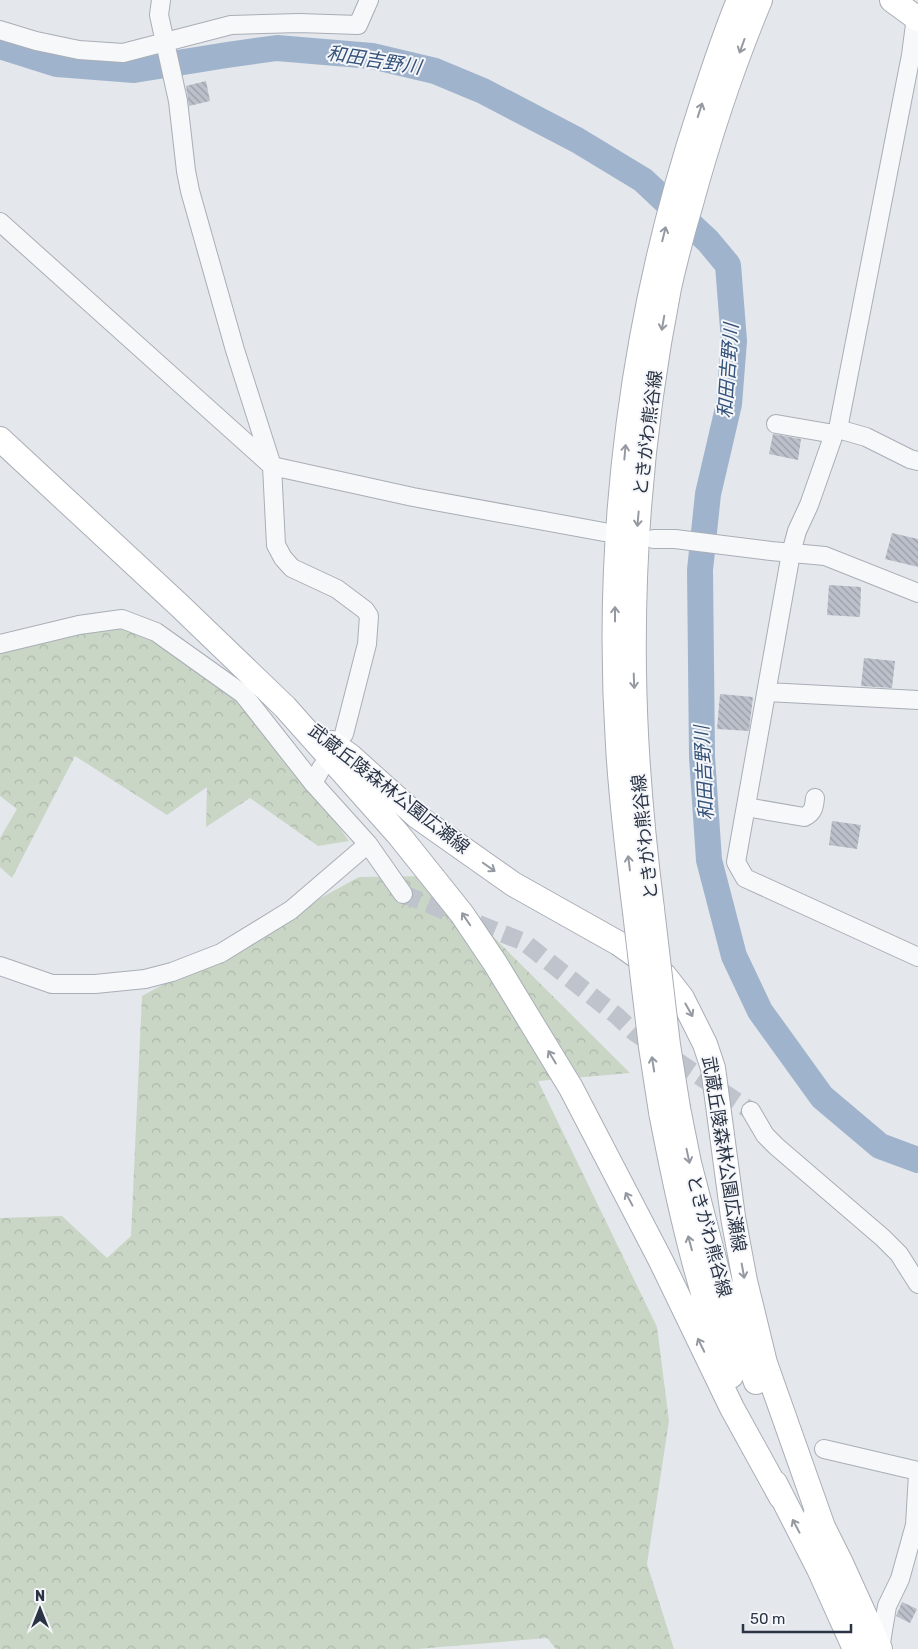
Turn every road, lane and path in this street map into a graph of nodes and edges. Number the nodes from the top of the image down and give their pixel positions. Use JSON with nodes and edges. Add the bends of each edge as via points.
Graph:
{"nodes":[{"id":1,"x":161,"y":0,"type":"edge"},
{"id":2,"x":369,"y":0,"type":"edge"},
{"id":3,"x":739,"y":0,"type":"edge"},
{"id":4,"x":760,"y":0,"type":"edge"},
{"id":5,"x":892,"y":0,"type":"edge"},
{"id":6,"x":917,"y":16,"type":"edge"},
{"id":7,"x":0,"y":30,"type":"edge"},
{"id":8,"x":165,"y":42,"type":"junction"},
{"id":9,"x":693,"y":159,"type":"junction"},
{"id":10,"x":0,"y":222,"type":"edge"},
{"id":11,"x":776,"y":424,"type":"dead end"},
{"id":12,"x":836,"y":431,"type":"junction"},
{"id":13,"x":0,"y":439,"type":"edge"},
{"id":14,"x":918,"y":461,"type":"edge"},
{"id":15,"x":272,"y":466,"type":"junction"},
{"id":16,"x":604,"y":532,"type":"dead end"},
{"id":17,"x":653,"y":539,"type":"dead end"},
{"id":18,"x":792,"y":553,"type":"junction"},
{"id":19,"x":918,"y":593,"type":"edge"},
{"id":20,"x":0,"y":644,"type":"edge"},
{"id":21,"x":767,"y":692,"type":"junction"},
{"id":22,"x":918,"y":700,"type":"edge"},
{"id":23,"x":285,"y":707,"type":"junction"},
{"id":24,"x":344,"y":734,"type":"dead end"},
{"id":25,"x":322,"y":767,"type":"dead end"},
{"id":26,"x":313,"y":783,"type":"junction"},
{"id":27,"x":815,"y":798,"type":"dead end"},
{"id":28,"x":746,"y":806,"type":"junction"},
{"id":29,"x":368,"y":844,"type":"junction"},
{"id":30,"x":403,"y":894,"type":"tunnel mouth"},
{"id":31,"x":918,"y":958,"type":"edge"},
{"id":32,"x":0,"y":966,"type":"edge"},
{"id":33,"x":670,"y":1110,"type":"junction"},
{"id":34,"x":752,"y":1111,"type":"tunnel mouth"},
{"id":35,"x":918,"y":1284,"type":"edge"},
{"id":36,"x":824,"y":1449,"type":"dead end"},
{"id":37,"x":918,"y":1473,"type":"edge"},
{"id":38,"x":781,"y":1497,"type":"junction"},
{"id":39,"x":916,"y":1523,"type":"edge"},
{"id":40,"x":823,"y":1526,"type":"junction"},
{"id":41,"x":830,"y":1565,"type":"junction"},
{"id":42,"x":855,"y":1649,"type":"edge"},
{"id":43,"x":880,"y":1649,"type":"edge"}],
"edges":[{"from":1,"to":8,"type":"street","via":[[159,15]]},
{"from":2,"to":8,"type":"street","via":[[358,25],[231,25]]},
{"from":9,"to":3,"type":"main road","name":"ときがわ熊谷線","one_way":true,"via":[[707,88]]},
{"from":4,"to":9,"type":"main road","name":"ときがわ熊谷線","one_way":true,"via":[[724,95]]},
{"from":5,"to":6,"type":"main road"},
{"from":6,"to":12,"type":"street"},
{"from":7,"to":8,"type":"street","via":[[79,50],[123,53]]},
{"from":8,"to":15,"type":"street","via":[[178,101],[190,191]]},
{"from":9,"to":33,"type":"main road","name":"ときがわ熊谷線","bridge":true,"via":[[662,278],[636,549],[634,672],[644,845],[643,910],[668,1045]]},
{"from":10,"to":15,"type":"street"},
{"from":11,"to":12,"type":"street"},
{"from":12,"to":14,"type":"street","via":[[866,436]]},
{"from":12,"to":18,"type":"street","via":[[796,531]]},
{"from":13,"to":23,"type":"main road","name":"武蔵丘陵森林公園広瀬線"},
{"from":15,"to":16,"type":"street","via":[[413,497]]},
{"from":15,"to":24,"type":"street","via":[[276,546],[283,558],[292,568],[337,589],[365,610],[368,616],[367,644]]},
{"from":17,"to":18,"type":"street"},
{"from":18,"to":19,"type":"street","via":[[825,556]]},
{"from":18,"to":21,"type":"street"},
{"from":20,"to":26,"type":"street","via":[[79,625],[122,620],[156,632],[243,694]]},
{"from":21,"to":22,"type":"street"},
{"from":21,"to":28,"type":"street"},
{"from":38,"to":23,"type":"main road","name":"武蔵丘陵森林公園広瀬線","one_way":true,"via":[[732,1408],[661,1261],[571,1088],[495,963],[462,914],[416,856]]},
{"from":23,"to":40,"type":"main road","name":"武蔵丘陵森林公園広瀬線","one_way":true,"via":[[418,817],[513,884],[618,943],[656,969],[682,998],[713,1068],[733,1217],[763,1355]]},
{"from":25,"to":26,"type":"street"},
{"from":26,"to":29,"type":"street"},
{"from":27,"to":28,"type":"street","via":[[814,809],[804,817]]},
{"from":28,"to":31,"type":"street","via":[[736,862],[745,878]]},
{"from":29,"to":30,"type":"street"},
{"from":29,"to":32,"type":"street","via":[[291,910],[221,953],[172,972],[145,979],[52,984]]},
{"from":38,"to":33,"type":"main road","name":"ときがわ熊谷線","one_way":true,"via":[[726,1364],[689,1240],[672,1167]]},
{"from":33,"to":40,"type":"main road","name":"ときがわ熊谷線","one_way":true,"via":[[689,1163],[735,1326],[781,1441]]},
{"from":34,"to":35,"type":"street","via":[[765,1135],[883,1238],[899,1254]]},
{"from":36,"to":37,"type":"street"},
{"from":37,"to":39,"type":"street"},
{"from":41,"to":38,"type":"main road","name":"ときがわ熊谷線","one_way":true},
{"from":39,"to":43,"type":"street","via":[[900,1578],[887,1606]]},
{"from":40,"to":41,"type":"main road","name":"ときがわ熊谷線"},
{"from":41,"to":42,"type":"main road","name":"ときがわ熊谷線"},
{"from":41,"to":43,"type":"main road","name":"ときがわ熊谷線"}]}
